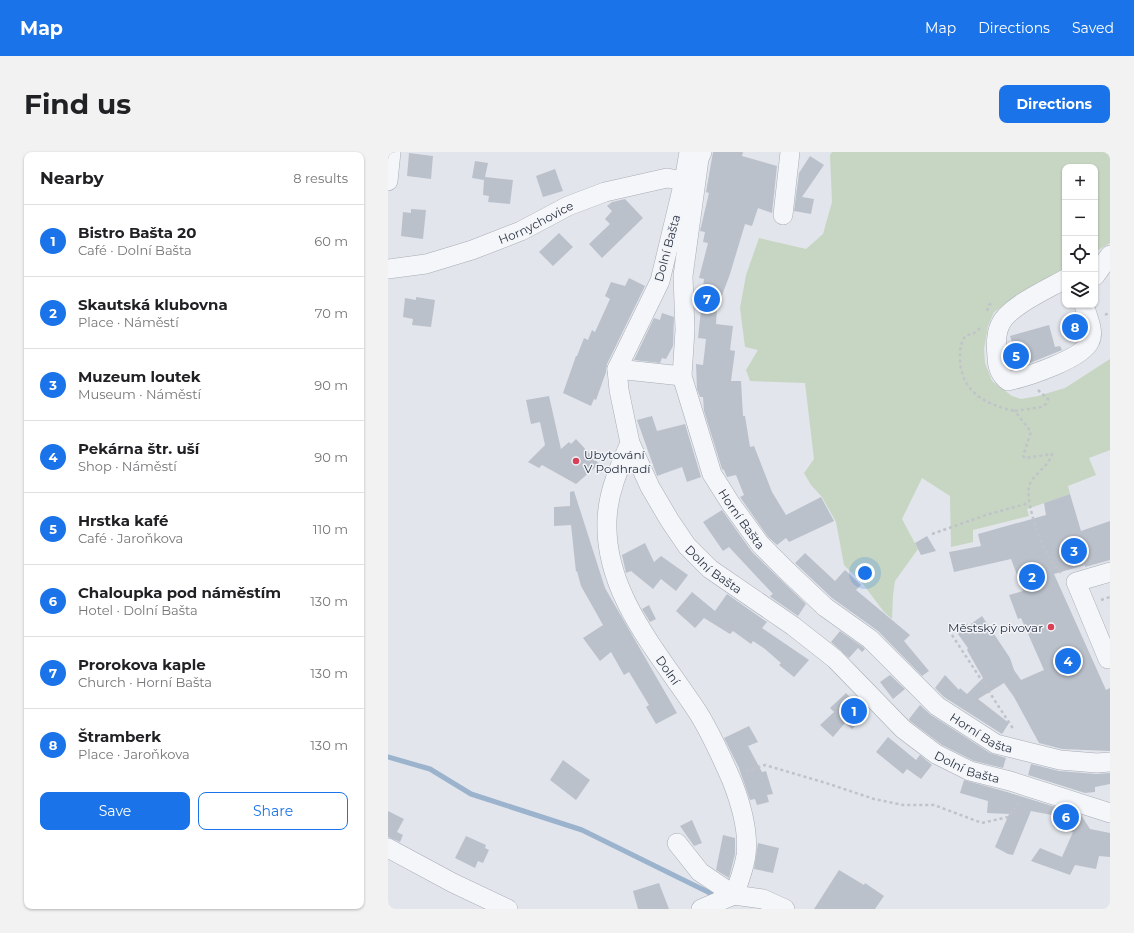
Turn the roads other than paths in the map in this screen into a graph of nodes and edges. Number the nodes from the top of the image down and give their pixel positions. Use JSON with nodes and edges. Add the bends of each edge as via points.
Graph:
{"nodes":[{"id":1,"x":391,"y":152,"type":"edge"},
{"id":2,"x":790,"y":152,"type":"edge"},
{"id":3,"x":694,"y":155,"type":"edge"},
{"id":4,"x":388,"y":181,"type":"edge"},
{"id":5,"x":684,"y":181,"type":"junction"},
{"id":6,"x":783,"y":215,"type":"dead end"},
{"id":7,"x":1110,"y":251,"type":"edge"},
{"id":8,"x":1110,"y":255,"type":"edge"},
{"id":9,"x":1098,"y":259,"type":"edge"},
{"id":10,"x":388,"y":269,"type":"edge"},
{"id":11,"x":1098,"y":272,"type":"edge"},
{"id":12,"x":1062,"y":281,"type":"edge"},
{"id":13,"x":1085,"y":308,"type":"edge"},
{"id":14,"x":617,"y":369,"type":"junction"},
{"id":15,"x":682,"y":376,"type":"junction"},
{"id":16,"x":630,"y":443,"type":"junction"},
{"id":17,"x":1110,"y":572,"type":"edge"},
{"id":18,"x":1110,"y":658,"type":"edge"},
{"id":19,"x":1110,"y":762,"type":"edge"},
{"id":20,"x":1105,"y":806,"type":"edge"},
{"id":21,"x":677,"y":843,"type":"dead end"},
{"id":22,"x":388,"y":848,"type":"edge"},
{"id":23,"x":734,"y":895,"type":"junction"},
{"id":24,"x":508,"y":909,"type":"edge"},
{"id":25,"x":701,"y":909,"type":"edge"},
{"id":26,"x":785,"y":909,"type":"edge"}],
"edges":[{"from":1,"to":4,"type":"street"},
{"from":2,"to":6,"type":"street"},
{"from":3,"to":5,"type":"street","name":"Dolní Bašta"},
{"from":3,"to":15,"type":"street","name":"Horní Bašta","via":[[683,276],[685,330]]},
{"from":5,"to":10,"type":"street","name":"Hornychovice","via":[[667,178],[605,192],[568,206],[521,231],[472,250],[426,264]]},
{"from":5,"to":14,"type":"street","name":"Dolní Bašta","via":[[660,281]]},
{"from":7,"to":9,"type":"street"},
{"from":8,"to":11,"type":"street"},
{"from":12,"to":13,"type":"street","via":[[1007,314],[1000,325],[998,366],[1005,379],[1008,381],[1020,378],[1077,354],[1090,342],[1091,334]]},
{"from":14,"to":15,"type":"street"},
{"from":14,"to":16,"type":"street","name":"Dolní Bašta","via":[[618,390]]},
{"from":15,"to":19,"type":"street","name":"Horní Bašta","via":[[712,474],[760,544],[825,607],[870,639],[937,706],[996,744],[1060,760]]},
{"from":16,"to":20,"type":"street","name":"Dolní Bašta","via":[[650,487],[687,546],[710,569],[793,626],[835,659],[917,742],[970,772]]},
{"from":16,"to":23,"type":"street","name":"Dolní","via":[[613,481],[609,506],[607,535],[612,567],[632,614],[698,713],[735,788],[747,839],[744,870]]},
{"from":17,"to":18,"type":"street","via":[[1076,582]]},
{"from":21,"to":23,"type":"street","via":[[700,872]]},
{"from":22,"to":24,"type":"street"},
{"from":23,"to":25,"type":"street"},
{"from":23,"to":26,"type":"street","via":[[763,899]]}]}
